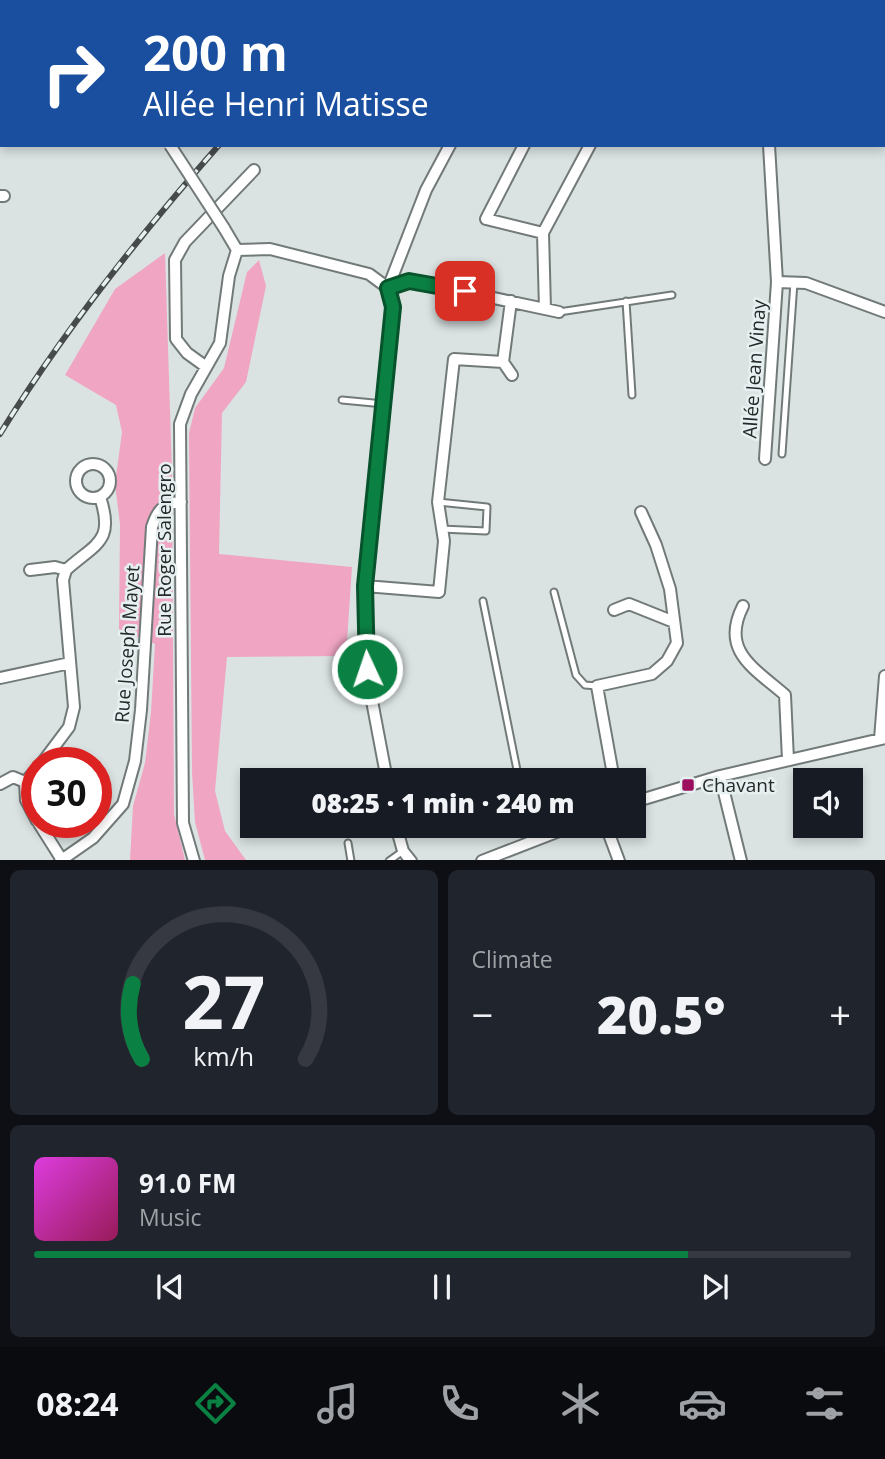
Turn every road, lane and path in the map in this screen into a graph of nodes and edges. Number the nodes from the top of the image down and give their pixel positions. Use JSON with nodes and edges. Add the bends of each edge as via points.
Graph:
{"nodes":[{"id":1,"x":171,"y":147,"type":"edge"},
{"id":2,"x":449,"y":147,"type":"edge"},
{"id":3,"x":523,"y":147,"type":"edge"},
{"id":4,"x":589,"y":147,"type":"edge"},
{"id":5,"x":769,"y":147,"type":"edge"},
{"id":6,"x":254,"y":170,"type":"dead end"},
{"id":7,"x":543,"y":233,"type":"junction"},
{"id":8,"x":237,"y":250,"type":"junction"},
{"id":9,"x":777,"y":282,"type":"junction"},
{"id":10,"x":794,"y":282,"type":"junction"},
{"id":11,"x":388,"y":288,"type":"junction"},
{"id":12,"x":673,"y":295,"type":"dead end"},
{"id":13,"x":511,"y":301,"type":"junction"},
{"id":14,"x":626,"y":301,"type":"junction"},
{"id":15,"x":545,"y":309,"type":"junction"},
{"id":16,"x":559,"y":312,"type":"joint"},
{"id":17,"x":885,"y":312,"type":"edge"},
{"id":18,"x":503,"y":362,"type":"junction"},
{"id":19,"x":205,"y":366,"type":"junction"},
{"id":20,"x":512,"y":375,"type":"dead end"},
{"id":21,"x":632,"y":396,"type":"dead end"},
{"id":22,"x":342,"y":400,"type":"dead end"},
{"id":23,"x":384,"y":404,"type":"junction"},
{"id":24,"x":782,"y":454,"type":"dead end"},
{"id":25,"x":765,"y":459,"type":"dead end"},
{"id":26,"x":100,"y":496,"type":"dead end"},
{"id":27,"x":181,"y":502,"type":"junction"},
{"id":28,"x":438,"y":502,"type":"junction"},
{"id":29,"x":641,"y":512,"type":"dead end"},
{"id":30,"x":441,"y":529,"type":"junction"},
{"id":31,"x":30,"y":570,"type":"dead end"},
{"id":32,"x":66,"y":570,"type":"junction"},
{"id":33,"x":365,"y":586,"type":"junction"},
{"id":34,"x":554,"y":592,"type":"dead end"},
{"id":35,"x":483,"y":601,"type":"dead end"},
{"id":36,"x":743,"y":606,"type":"dead end"},
{"id":37,"x":614,"y":610,"type":"dead end"},
{"id":38,"x":674,"y":622,"type":"junction"},
{"id":39,"x":70,"y":663,"type":"junction"},
{"id":40,"x":885,"y":676,"type":"edge"},
{"id":41,"x":0,"y":678,"type":"edge"},
{"id":42,"x":597,"y":686,"type":"junction"},
{"id":43,"x":883,"y":738,"type":"edge"},
{"id":44,"x":54,"y":747,"type":"edge"},
{"id":45,"x":788,"y":760,"type":"junction"},
{"id":46,"x":385,"y":768,"type":"edge"},
{"id":47,"x":517,"y":768,"type":"edge"},
{"id":48,"x":612,"y":768,"type":"edge"},
{"id":49,"x":720,"y":776,"type":"junction"},
{"id":50,"x":21,"y":780,"type":"edge"},
{"id":51,"x":0,"y":784,"type":"edge"},
{"id":52,"x":646,"y":798,"type":"edge"},
{"id":53,"x":47,"y":838,"type":"edge"},
{"id":54,"x":399,"y":838,"type":"edge"},
{"id":55,"x":530,"y":838,"type":"edge"},
{"id":56,"x":541,"y":838,"type":"edge"},
{"id":57,"x":611,"y":838,"type":"edge"},
{"id":58,"x":531,"y":842,"type":"junction"},
{"id":59,"x":348,"y":843,"type":"dead end"},
{"id":60,"x":403,"y":851,"type":"junction"},
{"id":61,"x":61,"y":860,"type":"edge"},
{"id":62,"x":194,"y":860,"type":"edge"},
{"id":63,"x":351,"y":860,"type":"edge"},
{"id":64,"x":389,"y":860,"type":"edge"},
{"id":65,"x":411,"y":860,"type":"edge"},
{"id":66,"x":482,"y":860,"type":"edge"},
{"id":67,"x":619,"y":860,"type":"edge"},
{"id":68,"x":741,"y":860,"type":"edge"}],
"edges":[{"from":1,"to":8,"type":"street","bridge":true},
{"from":2,"to":11,"type":"street","via":[[426,190]]},
{"from":3,"to":7,"type":"street","via":[[486,219]]},
{"from":4,"to":7,"type":"street"},
{"from":5,"to":9,"type":"street","name":"Allée Jean Vinay"},
{"from":6,"to":19,"type":"street","via":[[185,242],[175,260],[176,339]]},
{"from":7,"to":15,"type":"street"},
{"from":8,"to":11,"type":"street","via":[[263,247],[369,274]]},
{"from":8,"to":19,"type":"street","name":"Rue Roger Salengro","via":[[220,343]]},
{"from":9,"to":10,"type":"street"},
{"from":9,"to":25,"type":"street","name":"Allée Jean Vinay"},
{"from":10,"to":17,"type":"street"},
{"from":10,"to":24,"type":"lane"},
{"from":11,"to":13,"type":"street","via":[[419,282]]},
{"from":11,"to":23,"type":"street","via":[[393,307]]},
{"from":12,"to":14,"type":"lane"},
{"from":13,"to":15,"type":"street"},
{"from":13,"to":18,"type":"street"},
{"from":14,"to":16,"type":"lane"},
{"from":14,"to":21,"type":"lane"},
{"from":15,"to":16,"type":"street"},
{"from":18,"to":20,"type":"street"},
{"from":18,"to":28,"type":"street","via":[[454,359]]},
{"from":19,"to":27,"type":"street","name":"Rue Roger Salengro","via":[[180,424]]},
{"from":22,"to":23,"type":"lane"},
{"from":23,"to":33,"type":"street"},
{"from":26,"to":32,"type":"street","via":[[107,515],[106,534]]},
{"from":27,"to":61,"type":"street","name":"Rue Joseph Mayet","via":[[169,502],[157,513],[152,527],[141,709],[135,761],[123,804],[93,838]]},
{"from":27,"to":62,"type":"street","name":"Rue Roger Salengro","via":[[183,823]]},
{"from":28,"to":30,"type":"street"},
{"from":28,"to":30,"type":"lane","via":[[487,507],[486,531]]},
{"from":29,"to":38,"type":"street","via":[[670,589]]},
{"from":30,"to":33,"type":"street","via":[[439,592]]},
{"from":31,"to":32,"type":"street"},
{"from":32,"to":39,"type":"street"},
{"from":33,"to":46,"type":"street","via":[[368,674]]},
{"from":34,"to":42,"type":"lane","via":[[576,675],[585,685]]},
{"from":35,"to":47,"type":"lane"},
{"from":36,"to":45,"type":"street","via":[[734,623],[740,655],[785,695]]},
{"from":37,"to":38,"type":"street","via":[[629,604]]},
{"from":38,"to":42,"type":"street","via":[[677,643],[667,661],[652,674]]},
{"from":39,"to":41,"type":"street"},
{"from":39,"to":44,"type":"street","via":[[74,707],[69,727]]},
{"from":40,"to":43,"type":"street"},
{"from":42,"to":48,"type":"street"},
{"from":43,"to":45,"type":"street"},
{"from":45,"to":49,"type":"street"},
{"from":49,"to":52,"type":"street"},
{"from":49,"to":68,"type":"street"},
{"from":50,"to":51,"type":"street","via":[[13,777]]},
{"from":53,"to":61,"type":"street"},
{"from":54,"to":60,"type":"street"},
{"from":55,"to":58,"type":"lane"},
{"from":56,"to":58,"type":"street"},
{"from":57,"to":67,"type":"street"},
{"from":58,"to":66,"type":"street"},
{"from":59,"to":63,"type":"lane"},
{"from":60,"to":64,"type":"lane"},
{"from":60,"to":65,"type":"street"}]}
